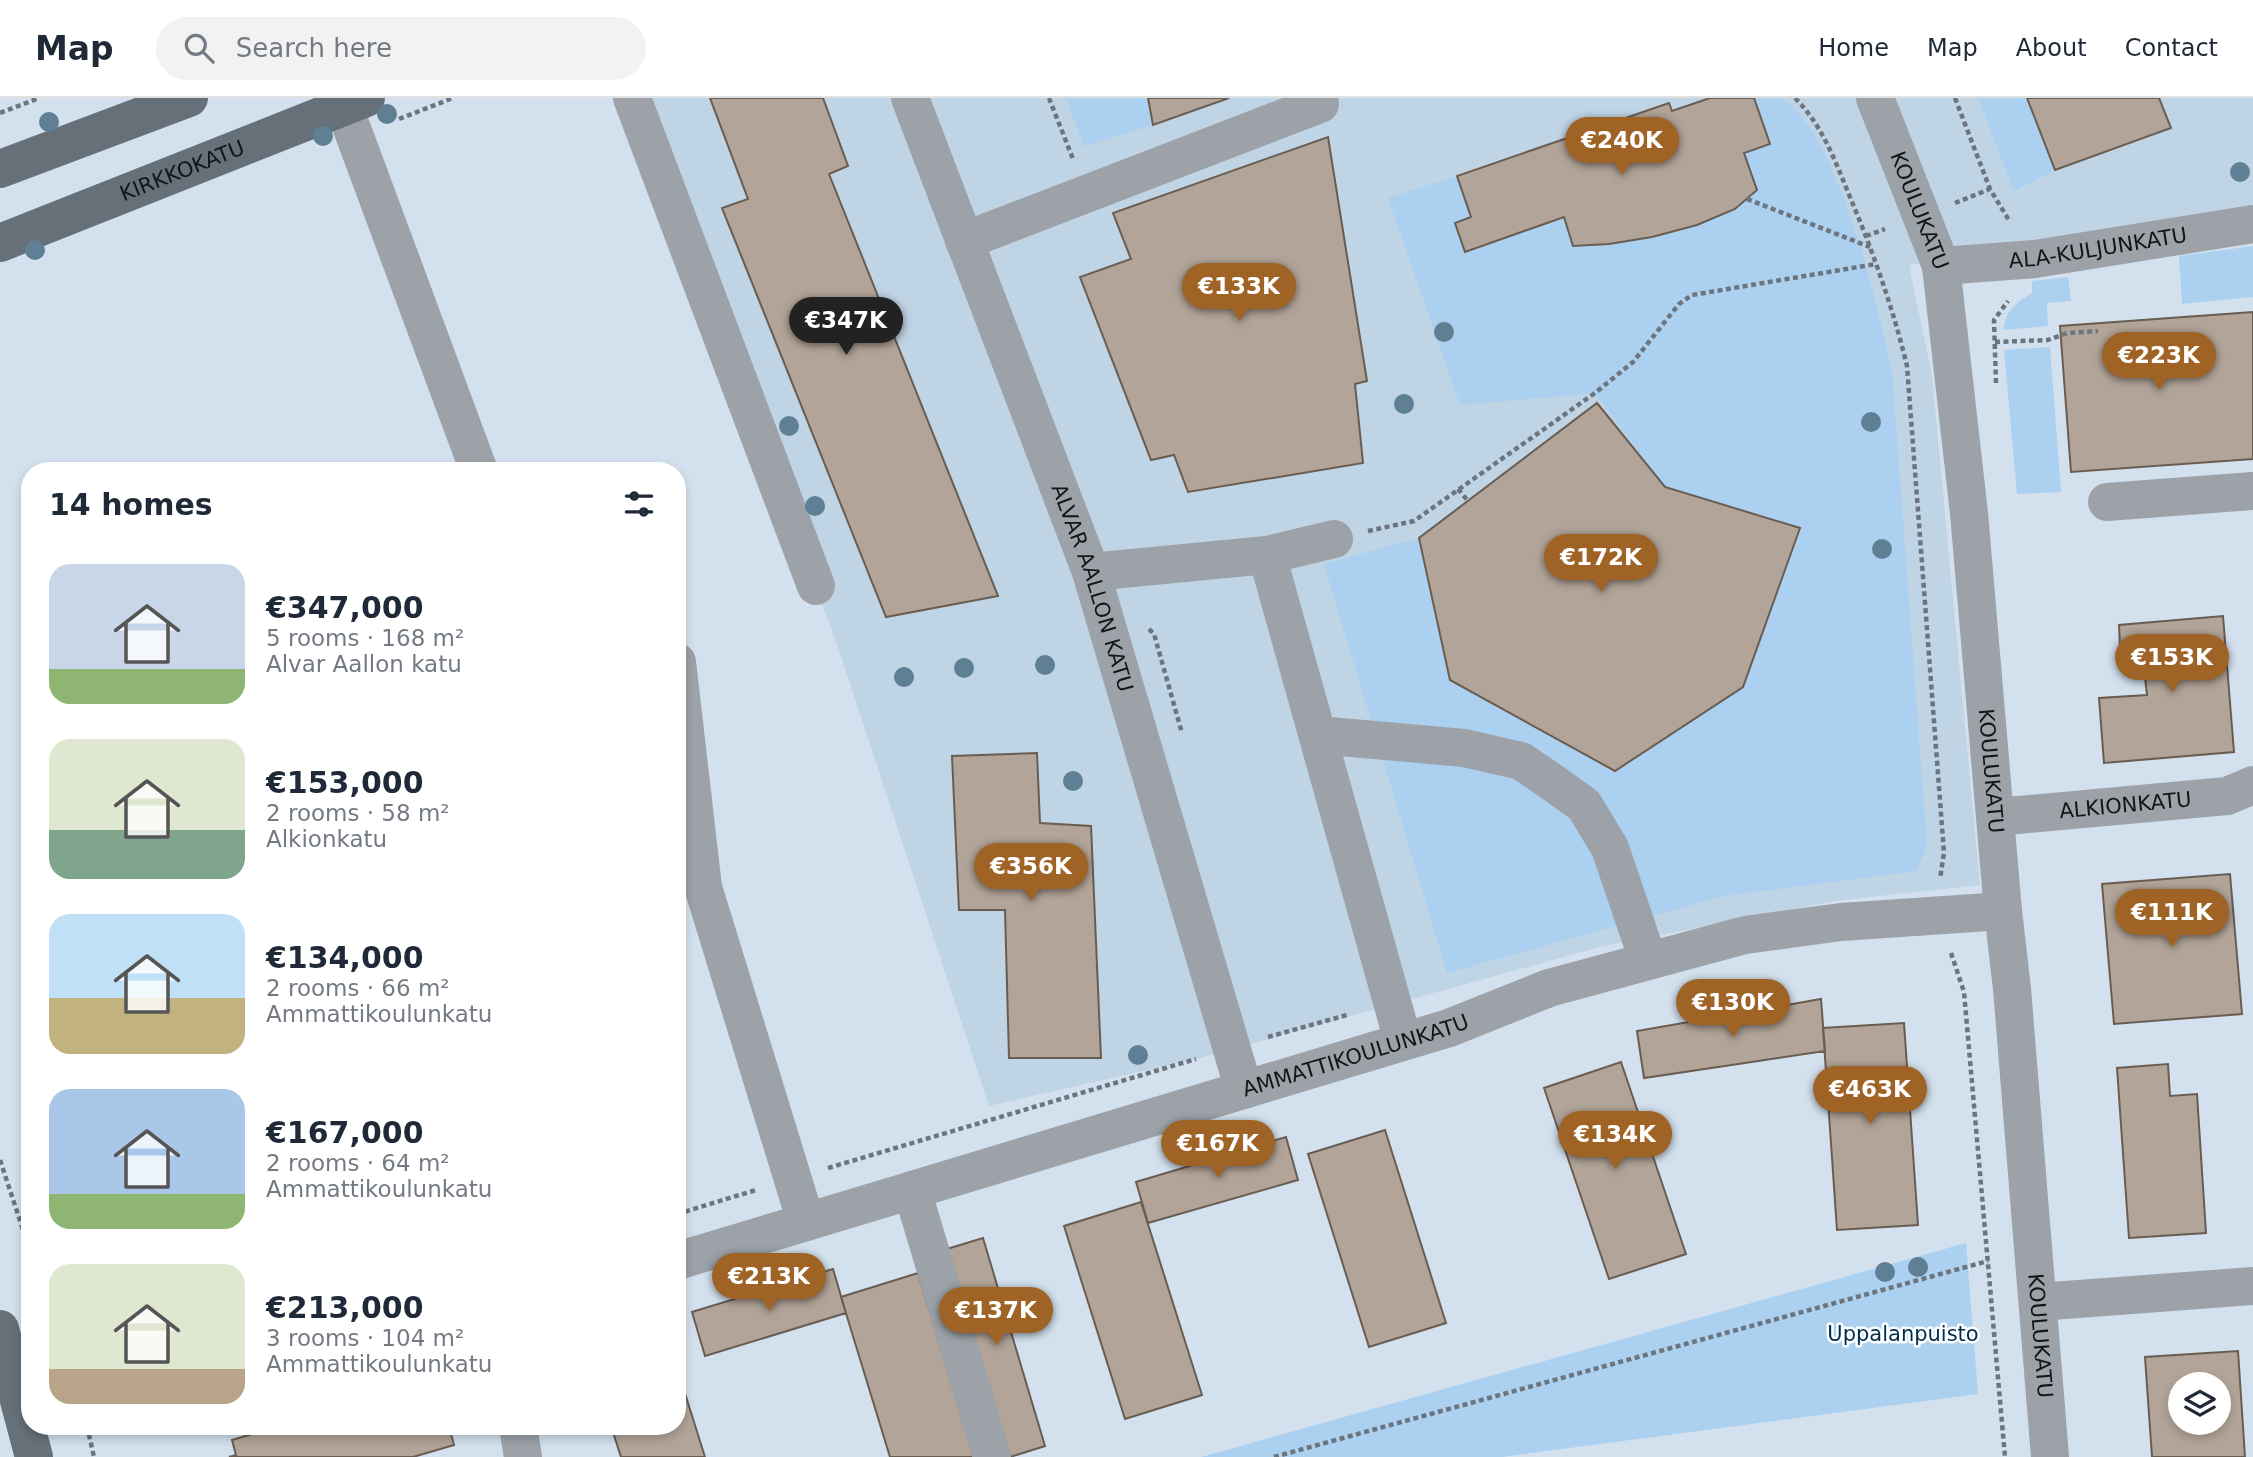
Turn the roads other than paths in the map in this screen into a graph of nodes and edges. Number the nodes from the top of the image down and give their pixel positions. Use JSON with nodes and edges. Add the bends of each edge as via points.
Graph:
{"nodes":[{"id":1,"x":190,"y":98,"type":"edge"},
{"id":2,"x":632,"y":98,"type":"edge"},
{"id":3,"x":910,"y":98,"type":"edge"},
{"id":4,"x":1875,"y":98,"type":"edge"},
{"id":5,"x":355,"y":102,"type":"edge"},
{"id":6,"x":1320,"y":104,"type":"dead end"},
{"id":7,"x":0,"y":169,"type":"edge"},
{"id":8,"x":2253,"y":224,"type":"edge"},
{"id":9,"x":964,"y":241,"type":"junction"},
{"id":10,"x":0,"y":243,"type":"edge"},
{"id":11,"x":1941,"y":266,"type":"junction"},
{"id":12,"x":476,"y":462,"type":"edge"},
{"id":13,"x":2253,"y":491,"type":"edge"},
{"id":14,"x":2107,"y":502,"type":"dead end"},
{"id":15,"x":1334,"y":539,"type":"road end"},
{"id":16,"x":1267,"y":555,"type":"junction"},
{"id":17,"x":1091,"y":572,"type":"junction"},
{"id":18,"x":816,"y":586,"type":"dead end"},
{"id":19,"x":1318,"y":735,"type":"junction"},
{"id":20,"x":686,"y":740,"type":"edge"},
{"id":21,"x":2253,"y":785,"type":"edge"},
{"id":22,"x":1996,"y":817,"type":"junction"},
{"id":23,"x":2003,"y":911,"type":"junction"},
{"id":24,"x":1648,"y":960,"type":"junction"},
{"id":25,"x":1404,"y":1041,"type":"junction"},
{"id":26,"x":1244,"y":1090,"type":"junction"},
{"id":27,"x":912,"y":1191,"type":"junction"},
{"id":28,"x":806,"y":1222,"type":"junction"},
{"id":29,"x":686,"y":1258,"type":"edge"},
{"id":30,"x":2253,"y":1286,"type":"edge"},
{"id":31,"x":2038,"y":1301,"type":"junction"},
{"id":32,"x":0,"y":1329,"type":"edge"},
{"id":33,"x":21,"y":1408,"type":"edge"},
{"id":34,"x":28,"y":1435,"type":"edge"},
{"id":35,"x":519,"y":1435,"type":"edge"},
{"id":36,"x":34,"y":1457,"type":"edge"},
{"id":37,"x":523,"y":1457,"type":"edge"},
{"id":38,"x":992,"y":1457,"type":"edge"},
{"id":39,"x":2050,"y":1457,"type":"edge"}],
"edges":[{"from":1,"to":7,"type":"main road"},
{"from":2,"to":18,"type":"street"},
{"from":3,"to":9,"type":"street","name":"ALVAR AALLON KATU"},
{"from":4,"to":11,"type":"street","name":"KOULUKATU"},
{"from":5,"to":10,"type":"main road","name":"KIRKKOKATU"},
{"from":5,"to":12,"type":"street"},
{"from":6,"to":9,"type":"street"},
{"from":8,"to":11,"type":"street","name":"ALA-KULJUNKATU","via":[[2035,259]]},
{"from":9,"to":17,"type":"street","name":"ALVAR AALLON KATU"},
{"from":11,"to":22,"type":"street","name":"KOULUKATU"},
{"from":13,"to":14,"type":"street"},
{"from":15,"to":16,"type":"street"},
{"from":16,"to":17,"type":"street"},
{"from":16,"to":19,"type":"street"},
{"from":17,"to":26,"type":"street","name":"ALVAR AALLON KATU"},
{"from":19,"to":24,"type":"street","via":[[1464,748],[1521,761],[1549,780],[1584,805],[1610,848]]},
{"from":19,"to":25,"type":"street"},
{"from":20,"to":28,"type":"street","via":[[703,887]]},
{"from":21,"to":22,"type":"street","name":"ALKIONKATU","via":[[2227,796]]},
{"from":22,"to":23,"type":"street","name":"KOULUKATU"},
{"from":23,"to":24,"type":"street","name":"AMMATTIKOULUNKATU","via":[[1841,922],[1745,935]]},
{"from":23,"to":31,"type":"street","name":"KOULUKATU"},
{"from":24,"to":25,"type":"street","name":"AMMATTIKOULUNKATU","via":[[1549,988]]},
{"from":25,"to":26,"type":"street","name":"AMMATTIKOULUNKATU"},
{"from":26,"to":27,"type":"street","name":"AMMATTIKOULUNKATU"},
{"from":27,"to":28,"type":"street","name":"AMMATTIKOULUNKATU"},
{"from":27,"to":38,"type":"street"},
{"from":28,"to":29,"type":"street","name":"AMMATTIKOULUNKATU"},
{"from":30,"to":31,"type":"street"},
{"from":31,"to":39,"type":"street","name":"KOULUKATU"},
{"from":32,"to":33,"type":"main road"},
{"from":34,"to":36,"type":"main road"},
{"from":35,"to":37,"type":"street"}]}
